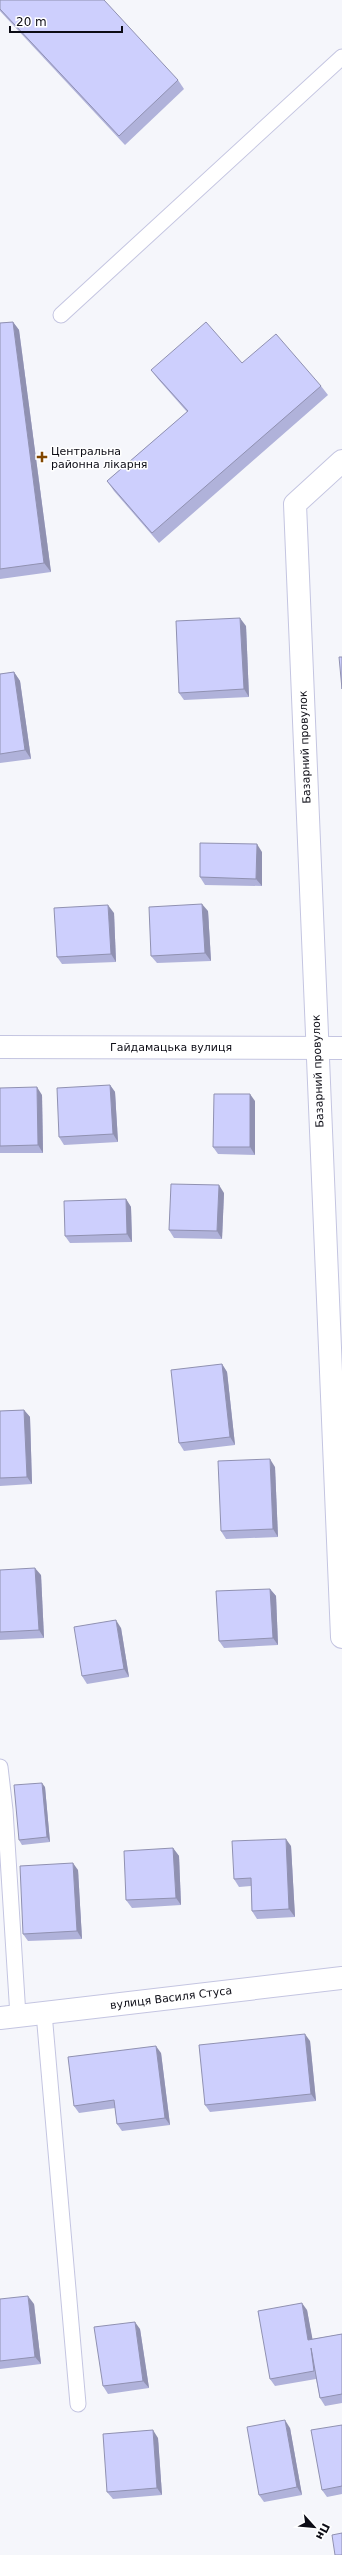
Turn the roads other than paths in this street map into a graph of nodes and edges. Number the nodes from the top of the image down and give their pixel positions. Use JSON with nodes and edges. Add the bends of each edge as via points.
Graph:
{"nodes":[{"id":1,"x":342,"y":57,"type":"edge"},
{"id":2,"x":61,"y":315,"type":"dead end"},
{"id":3,"x":342,"y":461,"type":"edge"},
{"id":4,"x":0,"y":1047,"type":"edge"},
{"id":5,"x":317,"y":1047,"type":"junction"},
{"id":6,"x":342,"y":1048,"type":"edge"},
{"id":7,"x":342,"y":1637,"type":"edge"},
{"id":8,"x":0,"y":1767,"type":"edge"},
{"id":9,"x":342,"y":1978,"type":"edge"},
{"id":10,"x":44,"y":2013,"type":"junction"},
{"id":11,"x":9,"y":2017,"type":"edge"},
{"id":12,"x":78,"y":2404,"type":"dead end"}],
"edges":[{"from":1,"to":2,"type":"lane"},
{"from":3,"to":5,"type":"street","name":"Базарний провулок","via":[[295,504]]},
{"from":4,"to":5,"type":"street","name":"Гайдамацька вулиця"},
{"from":5,"to":6,"type":"street","name":"Гайдамацька вулиця"},
{"from":5,"to":7,"type":"street","name":"Базарний провулок"},
{"from":8,"to":11,"type":"lane","via":[[5,1810]]},
{"from":9,"to":10,"type":"street","name":"вулиця Василя Стуса"},
{"from":10,"to":11,"type":"street","name":"вулиця Василя Стуса"},
{"from":10,"to":12,"type":"lane"}]}
